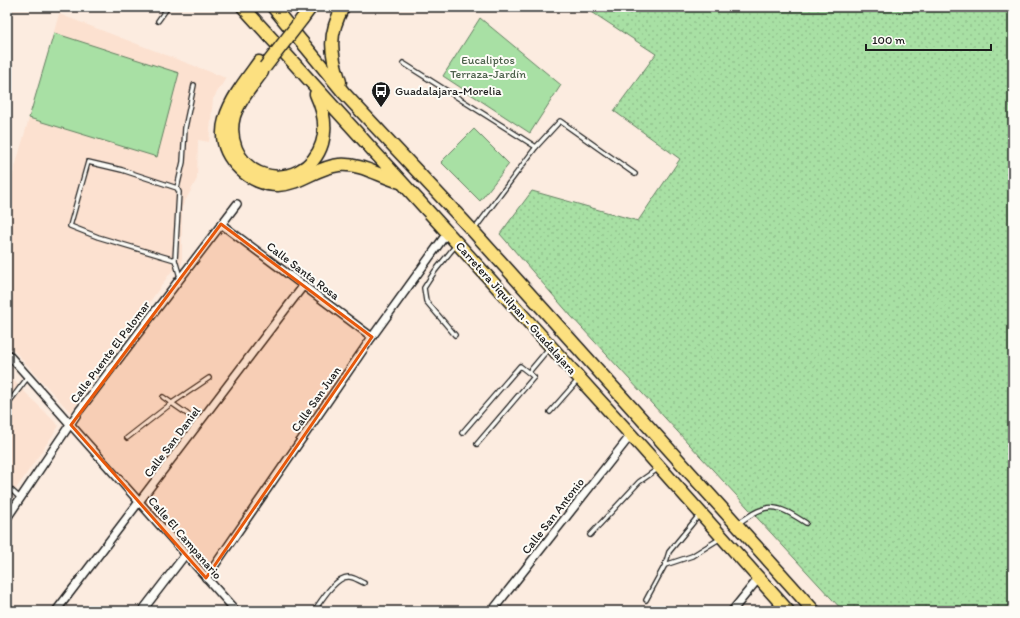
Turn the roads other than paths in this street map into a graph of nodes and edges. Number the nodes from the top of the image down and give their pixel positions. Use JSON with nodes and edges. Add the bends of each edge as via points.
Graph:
{"nodes":[{"id":1,"x":168,"y":7,"type":"edge"},
{"id":2,"x":242,"y":7,"type":"edge"},
{"id":3,"x":273,"y":7,"type":"edge"},
{"id":4,"x":311,"y":7,"type":"edge"},
{"id":5,"x":343,"y":7,"type":"edge"},
{"id":6,"x":300,"y":14,"type":"edge"},
{"id":7,"x":158,"y":21,"type":"dead end"},
{"id":8,"x":403,"y":63,"type":"dead end"},
{"id":9,"x":262,"y":65,"type":"junction"},
{"id":10,"x":311,"y":83,"type":"junction"},
{"id":11,"x":194,"y":85,"type":"dead end"},
{"id":12,"x":344,"y":93,"type":"junction"},
{"id":13,"x":536,"y":147,"type":"junction"},
{"id":14,"x":635,"y":174,"type":"dead end"},
{"id":15,"x":401,"y":182,"type":"junction"},
{"id":16,"x":177,"y":188,"type":"junction"},
{"id":17,"x":237,"y":204,"type":"dead end"},
{"id":18,"x":221,"y":224,"type":"junction"},
{"id":19,"x":473,"y":231,"type":"junction"},
{"id":20,"x":447,"y":234,"type":"junction"},
{"id":21,"x":457,"y":244,"type":"junction"},
{"id":22,"x":175,"y":260,"type":"junction"},
{"id":23,"x":180,"y":277,"type":"junction"},
{"id":24,"x":304,"y":286,"type":"junction"},
{"id":25,"x":455,"y":335,"type":"dead end"},
{"id":26,"x":372,"y":337,"type":"junction"},
{"id":27,"x":550,"y":346,"type":"junction"},
{"id":28,"x":7,"y":353,"type":"edge"},
{"id":29,"x":529,"y":372,"type":"junction"},
{"id":30,"x":28,"y":377,"type":"junction"},
{"id":31,"x":210,"y":378,"type":"dead end"},
{"id":32,"x":579,"y":378,"type":"junction"},
{"id":33,"x":163,"y":397,"type":"dead end"},
{"id":34,"x":172,"y":404,"type":"junction"},
{"id":35,"x":7,"y":405,"type":"edge"},
{"id":36,"x":550,"y":412,"type":"dead end"},
{"id":37,"x":200,"y":423,"type":"junction"},
{"id":38,"x":71,"y":425,"type":"junction"},
{"id":39,"x":462,"y":433,"type":"dead end"},
{"id":40,"x":631,"y":435,"type":"junction"},
{"id":41,"x":127,"y":438,"type":"dead end"},
{"id":42,"x":477,"y":444,"type":"dead end"},
{"id":43,"x":660,"y":468,"type":"junction"},
{"id":44,"x":7,"y":486,"type":"edge"},
{"id":45,"x":21,"y":499,"type":"junction"},
{"id":46,"x":139,"y":502,"type":"junction"},
{"id":47,"x":700,"y":514,"type":"junction"},
{"id":48,"x":7,"y":518,"type":"edge"},
{"id":49,"x":806,"y":523,"type":"dead end"},
{"id":50,"x":737,"y":525,"type":"junction"},
{"id":51,"x":590,"y":536,"type":"dead end"},
{"id":52,"x":722,"y":538,"type":"junction"},
{"id":53,"x":185,"y":555,"type":"junction"},
{"id":54,"x":665,"y":565,"type":"junction"},
{"id":55,"x":206,"y":578,"type":"junction"},
{"id":56,"x":758,"y":579,"type":"junction"},
{"id":57,"x":364,"y":583,"type":"dead end"},
{"id":58,"x":646,"y":600,"type":"dead end"},
{"id":59,"x":232,"y":609,"type":"edge"},
{"id":60,"x":56,"y":611,"type":"edge"},
{"id":61,"x":142,"y":611,"type":"edge"},
{"id":62,"x":314,"y":611,"type":"edge"},
{"id":63,"x":492,"y":611,"type":"edge"},
{"id":64,"x":732,"y":611,"type":"edge"},
{"id":65,"x":788,"y":611,"type":"edge"},
{"id":66,"x":814,"y":611,"type":"edge"}],
"edges":[{"from":1,"to":7,"type":"lane"},
{"from":2,"to":10,"type":"highway","name":"Carretera Jiquilpan - Guadalajara"},
{"from":3,"to":12,"type":"highway","name":"Carretera Jiquilpan - Guadalajara"},
{"from":4,"to":6,"type":"highway"},
{"from":5,"to":12,"type":"highway","via":[[333,27],[331,43],[337,75]]},
{"from":6,"to":9,"type":"highway","bridge":true},
{"from":8,"to":13,"type":"lane"},
{"from":9,"to":10,"type":"highway","via":[[238,107],[232,128],[241,158],[260,173],[280,176],[294,174],[308,166],[320,151],[325,134],[325,122]]},
{"from":9,"to":15,"type":"highway","via":[[232,101],[226,113],[224,139],[228,153],[245,173],[263,183],[286,184],[339,165],[369,170]]},
{"from":10,"to":15,"type":"highway","name":"Carretera Jiquilpan - Guadalajara"},
{"from":11,"to":16,"type":"lane","via":[[185,128],[184,162]]},
{"from":12,"to":19,"type":"highway","name":"Carretera Jiquilpan - Guadalajara"},
{"from":13,"to":14,"type":"lane","via":[[560,121]]},
{"from":13,"to":19,"type":"lane"},
{"from":15,"to":20,"type":"highway","name":"Carretera Jiquilpan - Guadalajara"},
{"from":16,"to":22,"type":"lane","via":[[179,198]]},
{"from":16,"to":22,"type":"lane","via":[[88,162],[70,226]]},
{"from":17,"to":18,"type":"street","name":"Calle Puente El Palomar"},
{"from":18,"to":23,"type":"street","name":"Calle Puente El Palomar"},
{"from":18,"to":24,"type":"street","name":"Calle Santa Rosa"},
{"from":19,"to":50,"type":"highway","name":"Carretera Jiquilpan - Guadalajara"},
{"from":20,"to":21,"type":"highway","name":"Carretera Jiquilpan - Guadalajara"},
{"from":20,"to":26,"type":"street","name":"Calle San Juan"},
{"from":21,"to":25,"type":"lane","via":[[424,288],[426,301]]},
{"from":21,"to":27,"type":"highway","name":"Carretera Jiquilpan - Guadalajara"},
{"from":22,"to":23,"type":"lane"},
{"from":23,"to":38,"type":"street","name":"Calle Puente El Palomar"},
{"from":24,"to":26,"type":"street","name":"Calle Santa Rosa"},
{"from":24,"to":37,"type":"street","name":"Calle San Daniel"},
{"from":26,"to":55,"type":"street","name":"Calle San Juan"},
{"from":27,"to":29,"type":"lane"},
{"from":27,"to":32,"type":"highway","name":"Carretera Jiquilpan - Guadalajara"},
{"from":28,"to":30,"type":"street","name":"Calle El Campanario"},
{"from":29,"to":39,"type":"lane","via":[[520,366]]},
{"from":29,"to":42,"type":"lane","via":[[534,378]]},
{"from":30,"to":35,"type":"lane"},
{"from":30,"to":38,"type":"street","name":"Calle El Campanario"},
{"from":31,"to":34,"type":"lane"},
{"from":32,"to":36,"type":"lane"},
{"from":32,"to":40,"type":"highway","name":"Carretera Jiquilpan - Guadalajara"},
{"from":33,"to":34,"type":"lane"},
{"from":34,"to":37,"type":"lane"},
{"from":34,"to":41,"type":"lane"},
{"from":37,"to":46,"type":"street","name":"Calle San Daniel"},
{"from":38,"to":45,"type":"street","name":"Calle Puente El Palomar"},
{"from":38,"to":46,"type":"street","name":"Calle El Campanario"},
{"from":40,"to":43,"type":"highway","name":"Carretera Jiquilpan - Guadalajara"},
{"from":40,"to":63,"type":"street","name":"Calle San Antonio"},
{"from":43,"to":47,"type":"highway","name":"Carretera Jiquilpan - Guadalajara"},
{"from":43,"to":51,"type":"lane","via":[[639,482]]},
{"from":44,"to":45,"type":"lane"},
{"from":45,"to":48,"type":"street","name":"Calle Puente El Palomar"},
{"from":46,"to":53,"type":"street","name":"Calle El Campanario"},
{"from":46,"to":60,"type":"street","name":"Calle San Daniel"},
{"from":47,"to":52,"type":"highway","name":"Carretera Jiquilpan - Guadalajara"},
{"from":47,"to":54,"type":"lane","via":[[669,552]]},
{"from":49,"to":50,"type":"lane","via":[[783,508],[769,506]]},
{"from":50,"to":66,"type":"highway","name":"Carretera Jiquilpan - Guadalajara"},
{"from":52,"to":54,"type":"lane","via":[[692,556]]},
{"from":52,"to":56,"type":"highway","name":"Carretera Jiquilpan - Guadalajara"},
{"from":53,"to":55,"type":"street","name":"Calle El Campanario"},
{"from":53,"to":61,"type":"street"},
{"from":54,"to":58,"type":"lane"},
{"from":55,"to":59,"type":"street","name":"Calle El Campanario"},
{"from":56,"to":64,"type":"street"},
{"from":56,"to":65,"type":"highway","name":"Carretera Jiquilpan - Guadalajara"},
{"from":57,"to":62,"type":"lane","via":[[351,577],[344,577],[334,585]]}]}
